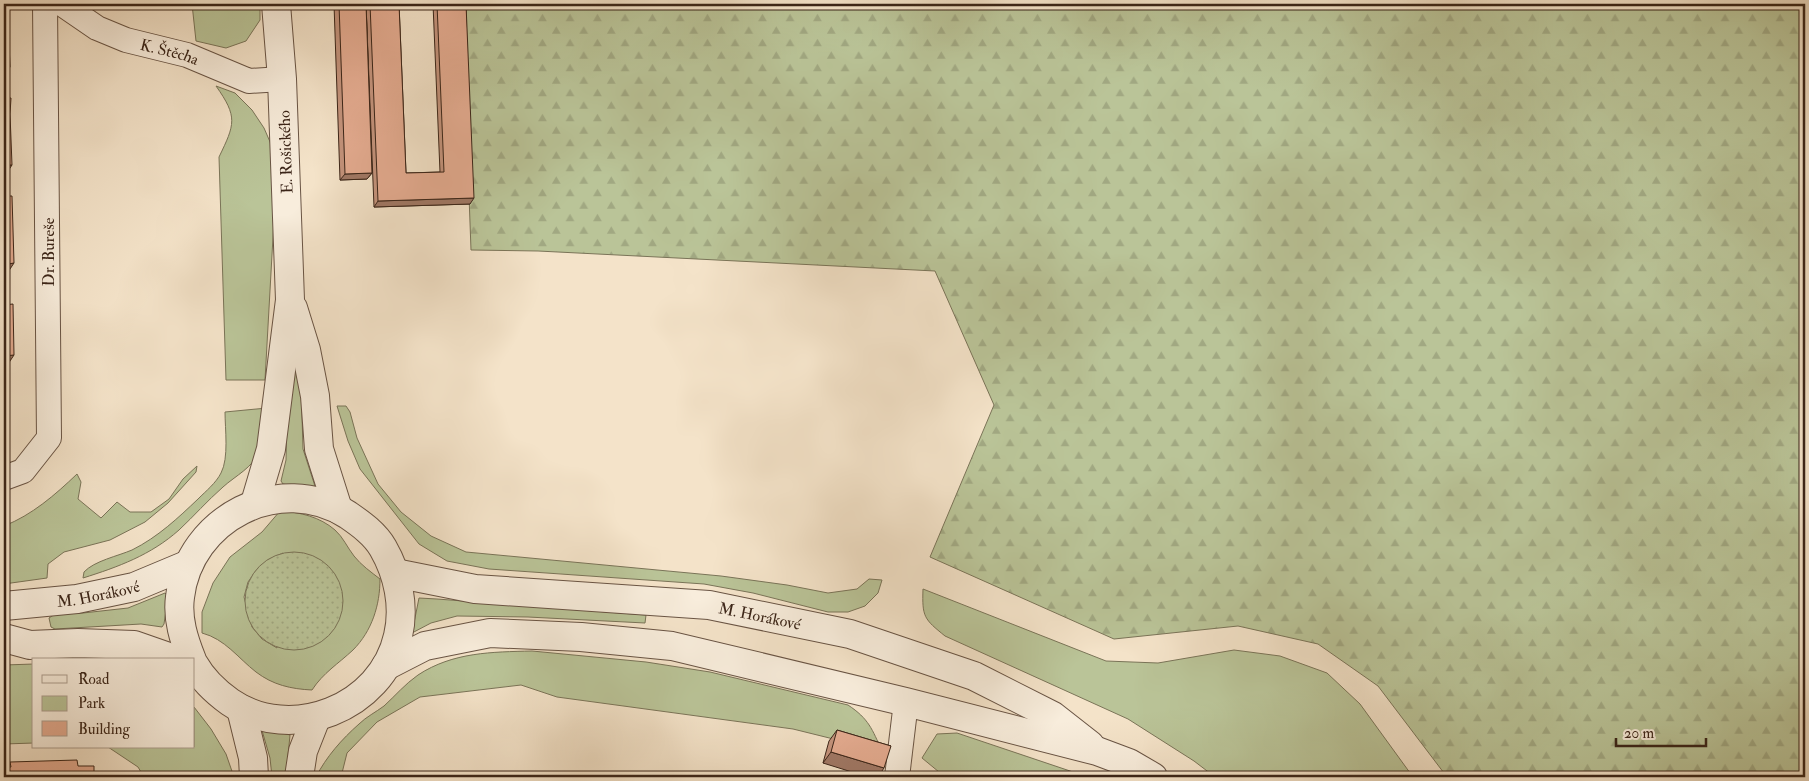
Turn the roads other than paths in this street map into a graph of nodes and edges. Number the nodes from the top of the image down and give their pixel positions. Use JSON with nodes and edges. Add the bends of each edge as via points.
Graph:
{"nodes":[{"id":1,"x":45,"y":4,"type":"edge"},
{"id":2,"x":62,"y":4,"type":"edge"},
{"id":3,"x":276,"y":4,"type":"edge"},
{"id":4,"x":282,"y":79,"type":"junction"},
{"id":5,"x":290,"y":300,"type":"junction"},
{"id":6,"x":4,"y":478,"type":"edge"},
{"id":7,"x":255,"y":504,"type":"junction"},
{"id":8,"x":338,"y":508,"type":"junction"},
{"id":9,"x":189,"y":564,"type":"junction"},
{"id":10,"x":395,"y":573,"type":"junction"},
{"id":11,"x":4,"y":606,"type":"edge"},
{"id":12,"x":4,"y":638,"type":"edge"},
{"id":13,"x":171,"y":658,"type":"edge"},
{"id":14,"x":191,"y":658,"type":"edge"},
{"id":15,"x":195,"y":666,"type":"edge"},
{"id":16,"x":386,"y":666,"type":"junction"},
{"id":17,"x":906,"y":702,"type":"junction"},
{"id":18,"x":241,"y":709,"type":"junction"},
{"id":19,"x":316,"y":718,"type":"junction"},
{"id":20,"x":1097,"y":751,"type":"junction"},
{"id":21,"x":254,"y":777,"type":"edge"},
{"id":22,"x":299,"y":777,"type":"edge"},
{"id":23,"x":897,"y":777,"type":"edge"},
{"id":24,"x":1153,"y":777,"type":"edge"}],
"edges":[{"from":1,"to":6,"type":"street","name":"Dr. Bureše","via":[[49,438],[23,471]]},
{"from":2,"to":4,"type":"street","name":"K. Štěcha","via":[[97,28],[126,40],[188,55],[249,80]]},
{"from":3,"to":4,"type":"street","name":"E. Rošického"},
{"from":4,"to":5,"type":"street","name":"E. Rošického"},
{"from":5,"to":7,"type":"street","name":"E. Rošického","via":[[271,449]]},
{"from":5,"to":8,"type":"street","name":"E. Rošického","via":[[306,350],[319,449]]},
{"from":7,"to":8,"type":"street","via":[[282,498],[310,500]]},
{"from":7,"to":9,"type":"street","via":[[227,517],[205,538]]},
{"from":8,"to":10,"type":"street","via":[[362,524],[376,539]]},
{"from":9,"to":11,"type":"street","name":"M. Horákové","via":[[134,587],[77,600]]},
{"from":9,"to":14,"type":"street","via":[[180,598],[182,633]]},
{"from":10,"to":16,"type":"street","via":[[401,604],[399,628]]},
{"from":10,"to":20,"type":"street","name":"M. Horákové","via":[[475,588],[709,605],[850,634],[974,676],[1053,716]]},
{"from":12,"to":13,"type":"street","via":[[30,645],[134,645]]},
{"from":15,"to":18,"type":"street","via":[[215,691]]},
{"from":16,"to":17,"type":"street","name":"M. Horákové","via":[[425,646],[490,633],[581,637],[672,646]]},
{"from":16,"to":19,"type":"street","via":[[368,689],[343,707]]},
{"from":17,"to":20,"type":"street","name":"M. Horákové"},
{"from":17,"to":23,"type":"street"},
{"from":18,"to":19,"type":"street","via":[[273,719]]},
{"from":18,"to":21,"type":"street","via":[[253,758]]},
{"from":19,"to":22,"type":"street","via":[[303,751]]},
{"from":20,"to":24,"type":"street","name":"M. Horákové","via":[[1129,763]]}]}
